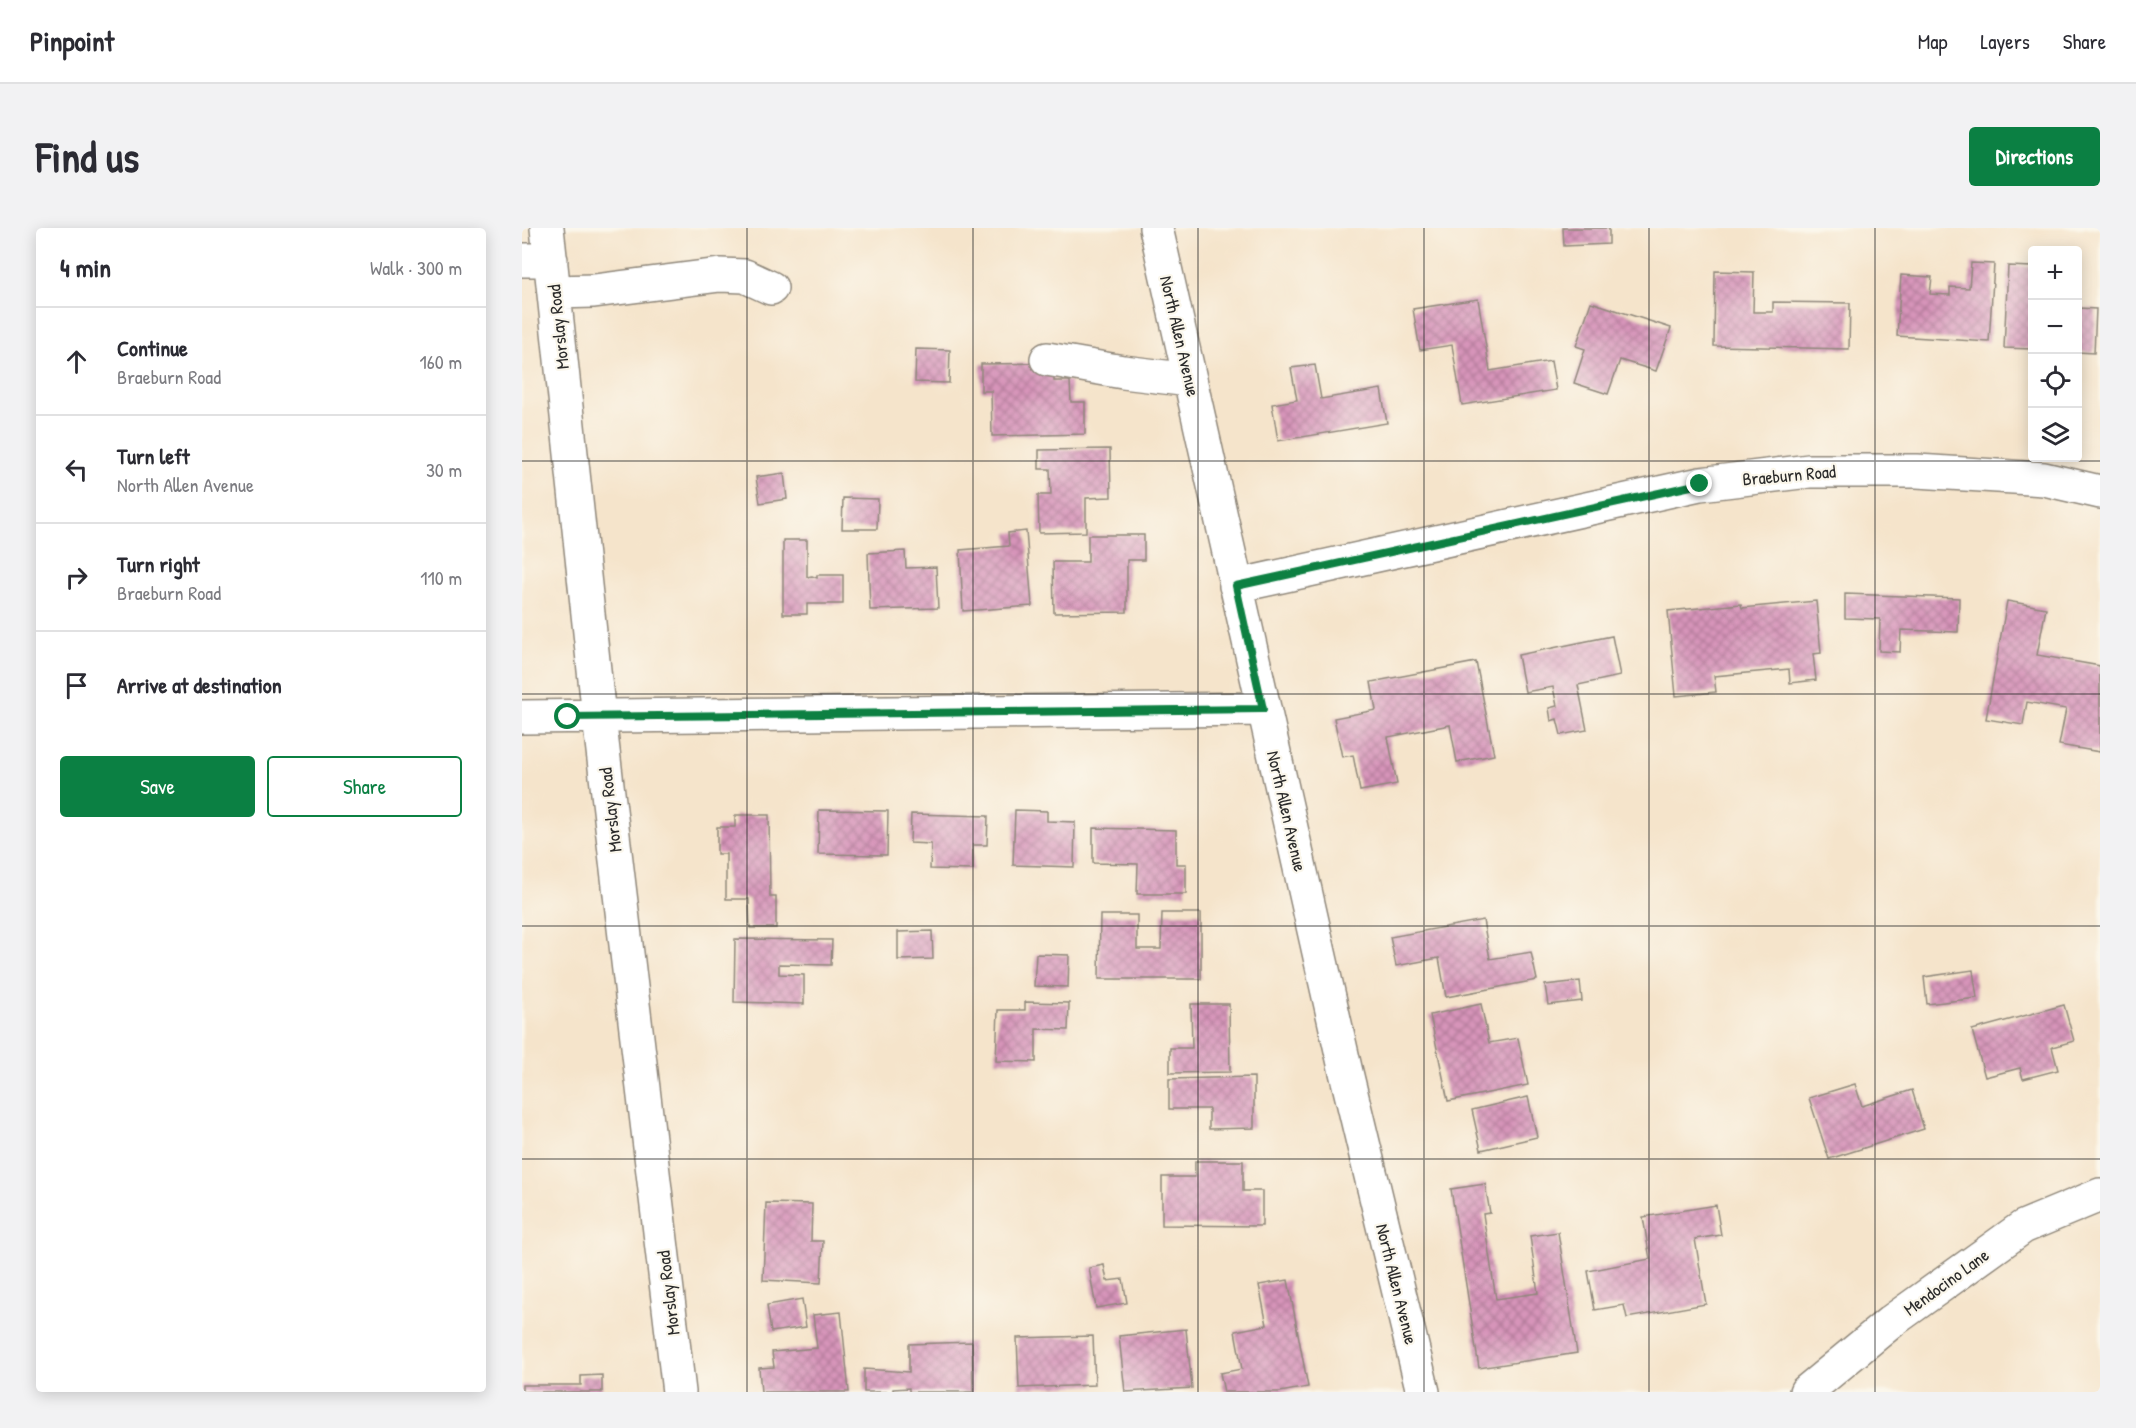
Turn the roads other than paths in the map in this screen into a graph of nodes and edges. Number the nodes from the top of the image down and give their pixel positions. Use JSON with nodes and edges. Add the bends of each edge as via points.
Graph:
{"nodes":[{"id":1,"x":547,"y":228,"type":"edge"},
{"id":2,"x":1156,"y":228,"type":"edge"},
{"id":3,"x":543,"y":271,"type":"edge"},
{"id":4,"x":771,"y":288,"type":"dead end"},
{"id":5,"x":1047,"y":359,"type":"dead end"},
{"id":6,"x":1190,"y":380,"type":"junction"},
{"id":7,"x":2100,"y":492,"type":"edge"},
{"id":8,"x":1236,"y":586,"type":"junction"},
{"id":9,"x":1263,"y":709,"type":"junction"},
{"id":10,"x":522,"y":717,"type":"edge"},
{"id":11,"x":599,"y":717,"type":"junction"},
{"id":12,"x":2100,"y":1195,"type":"edge"},
{"id":13,"x":679,"y":1392,"type":"edge"},
{"id":14,"x":1423,"y":1392,"type":"edge"},
{"id":15,"x":1806,"y":1392,"type":"edge"}],
"edges":[{"from":1,"to":3,"type":"street","name":"Morslay Road"},
{"from":2,"to":6,"type":"street","name":"North Allen Avenue"},
{"from":3,"to":4,"type":"street","via":[[594,291],[720,275],[746,276]]},
{"from":3,"to":11,"type":"street","name":"Morslay Road"},
{"from":5,"to":6,"type":"street"},
{"from":6,"to":8,"type":"street","name":"North Allen Avenue"},
{"from":7,"to":8,"type":"street","name":"Braeburn Road","via":[[2044,479],[1917,471],[1809,471],[1700,484]]},
{"from":8,"to":9,"type":"street","name":"North Allen Avenue"},
{"from":9,"to":11,"type":"street"},
{"from":9,"to":14,"type":"street","name":"North Allen Avenue"},
{"from":10,"to":11,"type":"street"},
{"from":11,"to":13,"type":"street","name":"Morslay Road"},
{"from":12,"to":15,"type":"street","name":"Mendocino Lane","via":[[2023,1227],[1892,1321]]}]}
